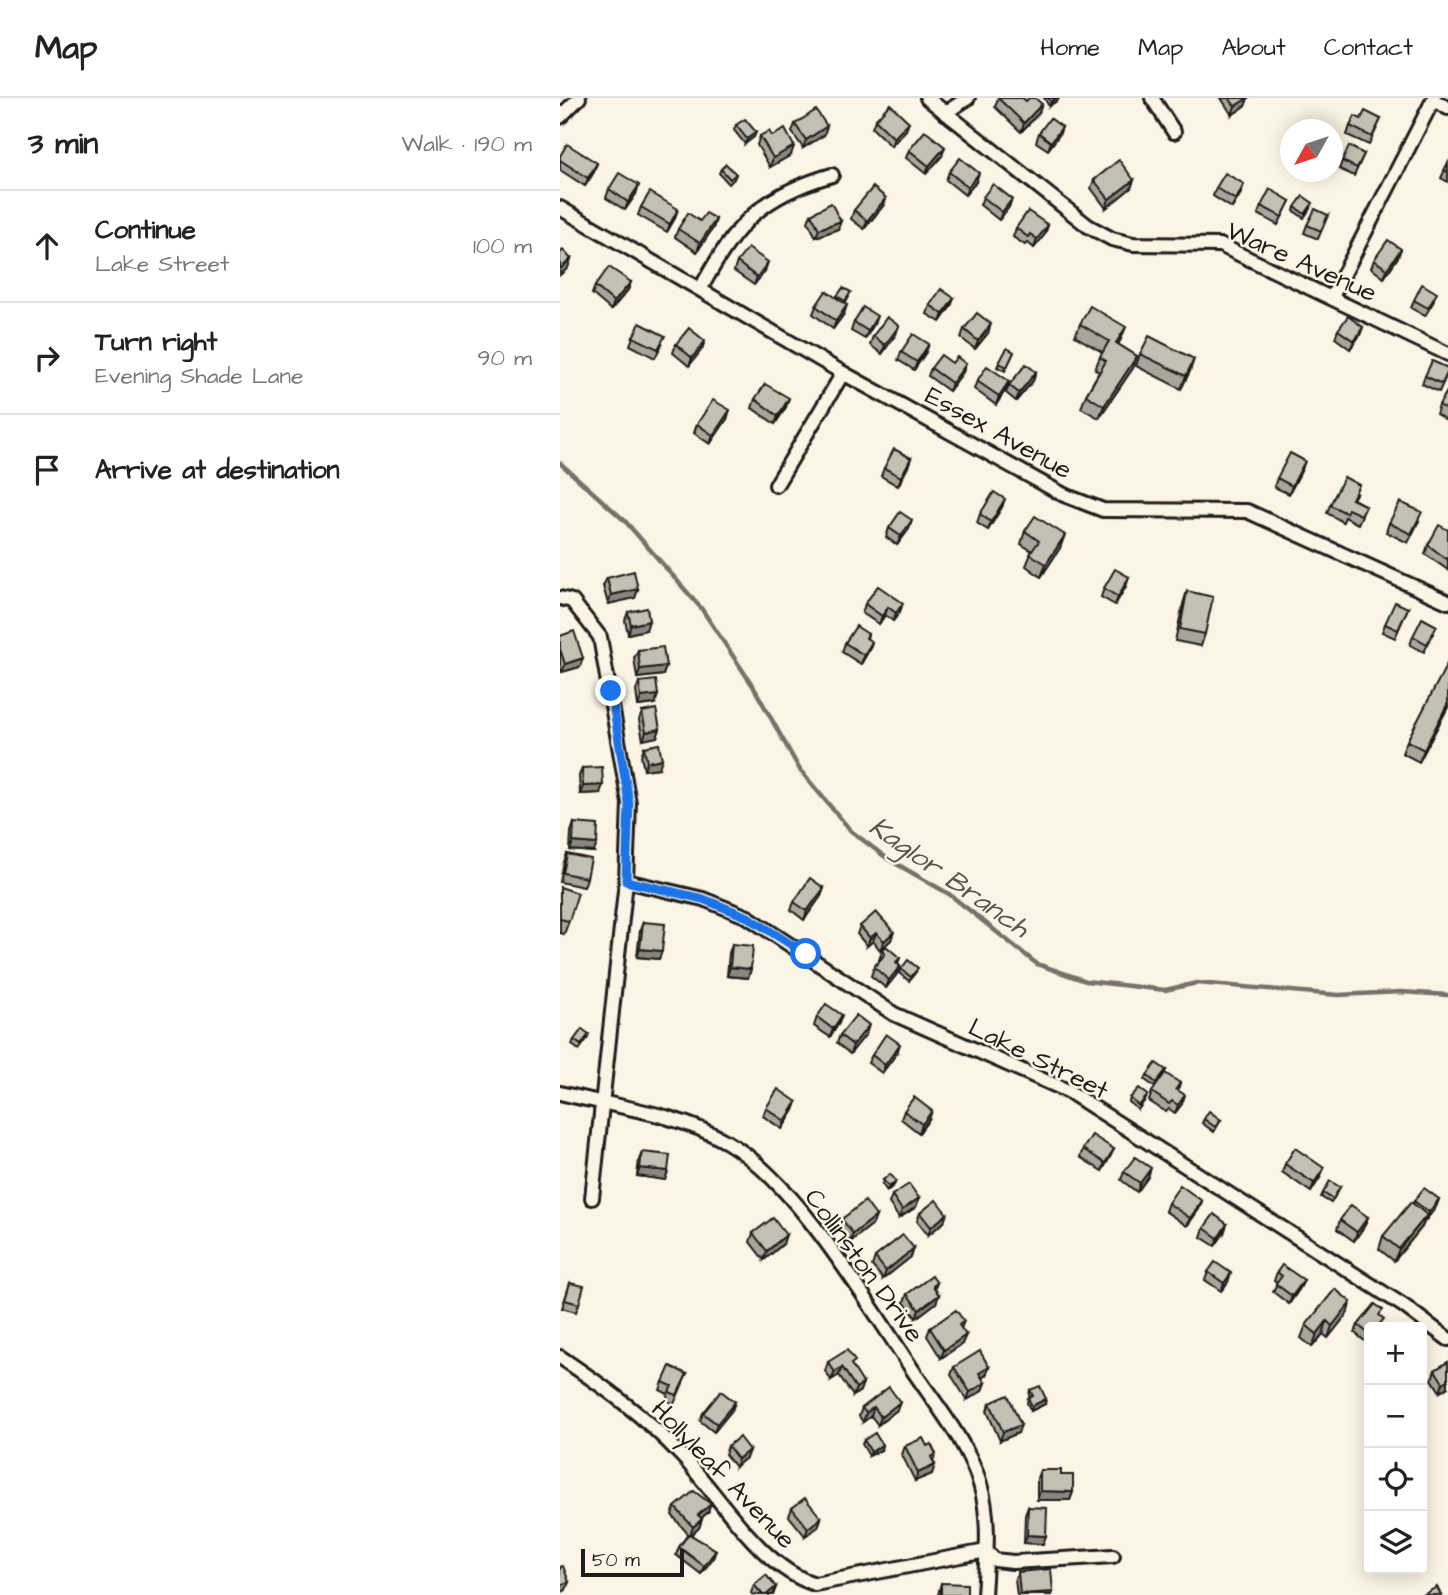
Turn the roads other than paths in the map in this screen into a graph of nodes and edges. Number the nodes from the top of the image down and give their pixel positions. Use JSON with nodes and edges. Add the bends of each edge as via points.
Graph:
{"nodes":[{"id":1,"x":579,"y":98,"type":"edge"},
{"id":2,"x":927,"y":98,"type":"edge"},
{"id":3,"x":968,"y":98,"type":"edge"},
{"id":4,"x":1152,"y":98,"type":"edge"},
{"id":5,"x":1434,"y":99,"type":"edge"},
{"id":6,"x":1448,"y":108,"type":"edge"},
{"id":7,"x":945,"y":113,"type":"junction"},
{"id":8,"x":560,"y":117,"type":"edge"},
{"id":9,"x":1174,"y":132,"type":"dead end"},
{"id":10,"x":832,"y":175,"type":"dead end"},
{"id":11,"x":560,"y":208,"type":"edge"},
{"id":12,"x":701,"y":288,"type":"junction"},
{"id":13,"x":1332,"y":297,"type":"junction"},
{"id":14,"x":1448,"y":354,"type":"edge"},
{"id":15,"x":843,"y":373,"type":"junction"},
{"id":16,"x":775,"y":485,"type":"dead end"},
{"id":17,"x":560,"y":598,"type":"edge"},
{"id":18,"x":1448,"y":601,"type":"edge"},
{"id":19,"x":626,"y":881,"type":"junction"},
{"id":20,"x":560,"y":1093,"type":"edge"},
{"id":21,"x":600,"y":1103,"type":"junction"},
{"id":22,"x":592,"y":1198,"type":"dead end"},
{"id":23,"x":1448,"y":1339,"type":"edge"},
{"id":24,"x":560,"y":1357,"type":"edge"},
{"id":25,"x":986,"y":1551,"type":"junction"},
{"id":26,"x":1113,"y":1556,"type":"dead end"},
{"id":27,"x":984,"y":1595,"type":"edge"}],
"edges":[{"from":1,"to":8,"type":"street"},
{"from":2,"to":7,"type":"street","name":"Ware Avenue"},
{"from":3,"to":7,"type":"street"},
{"from":4,"to":9,"type":"street"},
{"from":5,"to":6,"type":"street"},
{"from":5,"to":13,"type":"street"},
{"from":7,"to":13,"type":"street","name":"Ware Avenue","via":[[1088,226],[1112,239],[1133,244],[1220,245]]},
{"from":10,"to":12,"type":"street","via":[[767,201],[736,233]]},
{"from":11,"to":12,"type":"street","name":"Essex Avenue"},
{"from":12,"to":15,"type":"street","name":"Essex Avenue"},
{"from":13,"to":14,"type":"street","name":"Ware Avenue"},
{"from":15,"to":16,"type":"street"},
{"from":15,"to":18,"type":"street","name":"Essex Avenue","via":[[1064,495],[1103,510],[1247,511]]},
{"from":17,"to":19,"type":"street","via":[[572,601],[600,637],[629,803]]},
{"from":19,"to":21,"type":"street"},
{"from":19,"to":23,"type":"street","name":"Lake Street","via":[[703,899],[748,917],[894,1014],[1068,1091],[1404,1306]]},
{"from":20,"to":21,"type":"street","name":"Collinston Drive"},
{"from":21,"to":22,"type":"street"},
{"from":21,"to":25,"type":"street","name":"Collinston Drive","via":[[699,1128],[728,1142],[769,1174],[807,1219],[967,1451],[986,1506]]},
{"from":24,"to":25,"type":"street","name":"Hollyleaf Avenue","via":[[599,1383],[671,1445],[775,1562],[796,1578],[815,1584]]},
{"from":25,"to":26,"type":"street","name":"Hollyleaf Avenue","via":[[995,1560],[1013,1562]]},
{"from":25,"to":27,"type":"street","name":"Collinston Drive"}]}
